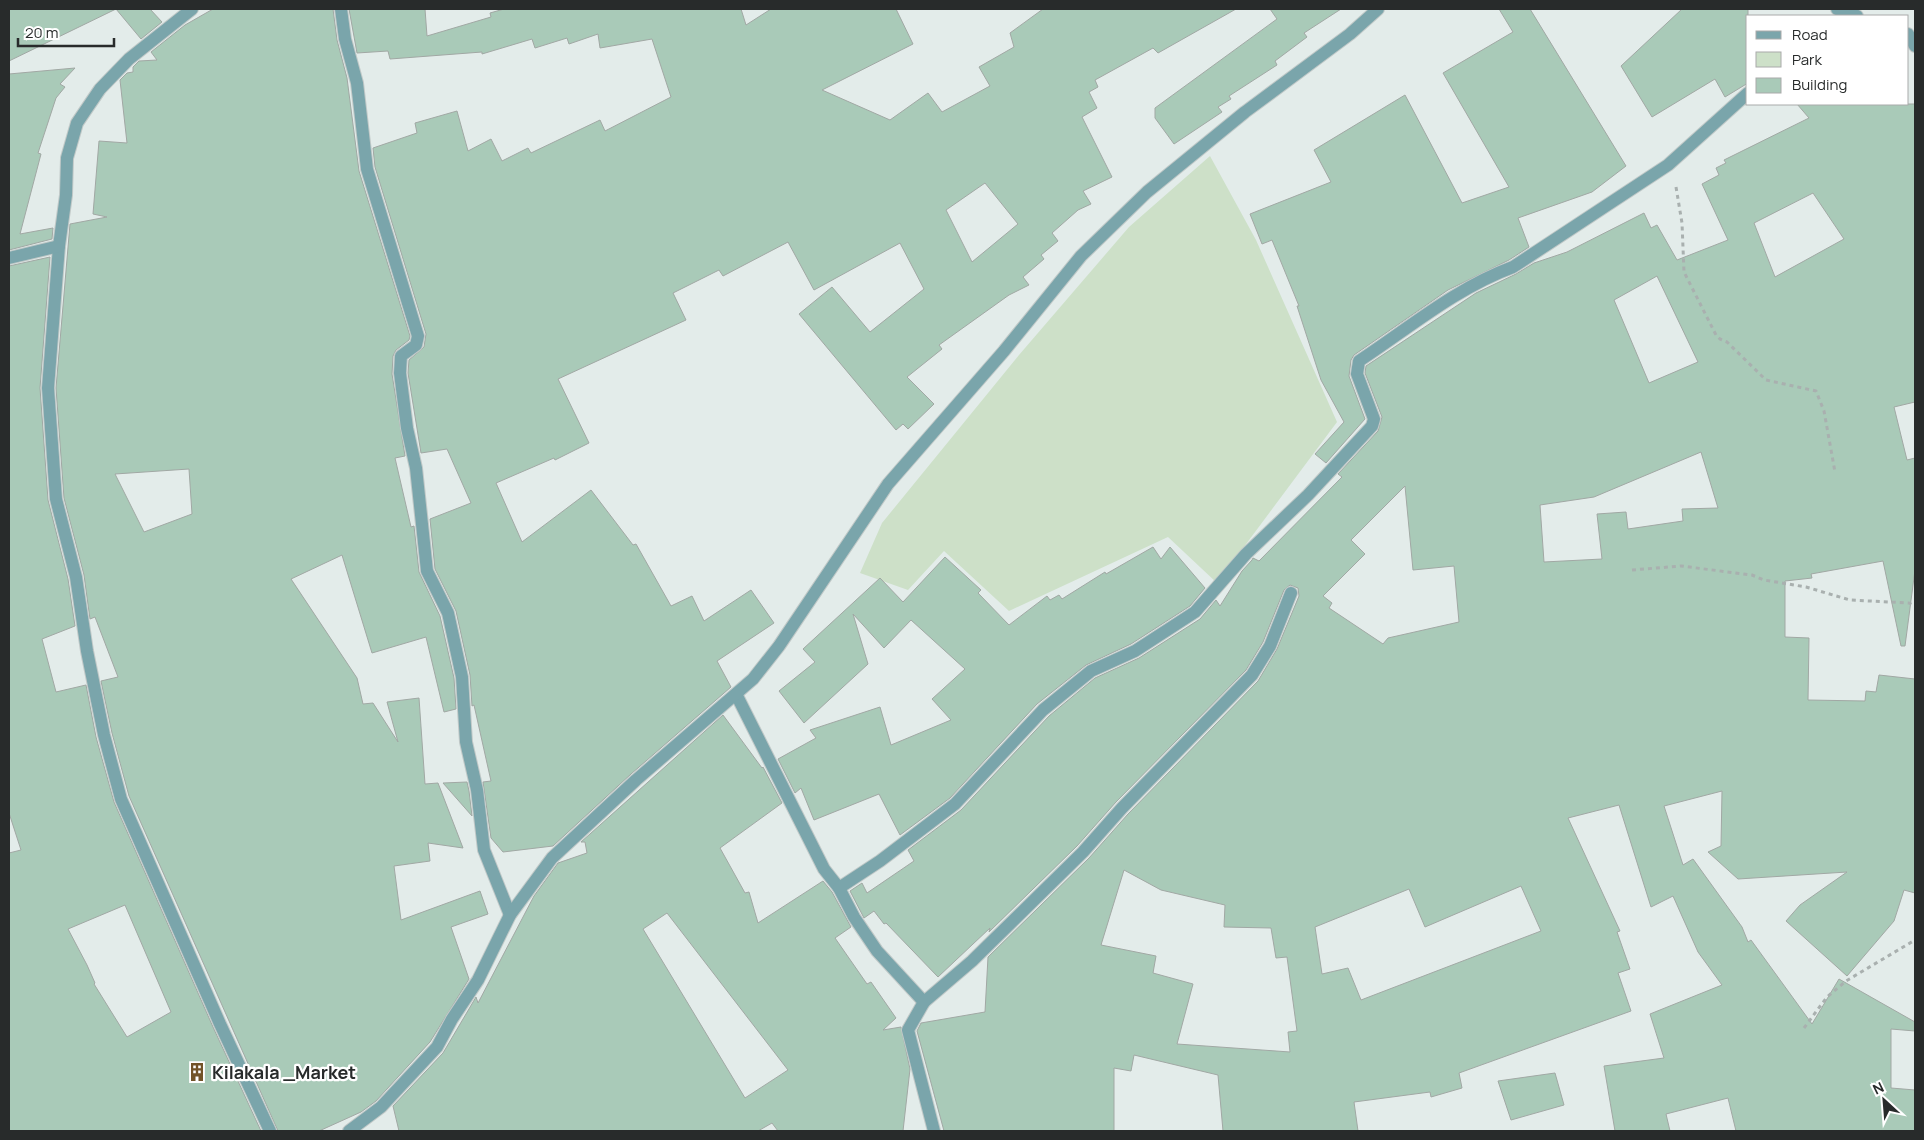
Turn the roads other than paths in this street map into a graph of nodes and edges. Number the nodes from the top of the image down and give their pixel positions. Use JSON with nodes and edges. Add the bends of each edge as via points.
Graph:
{"nodes":[{"id":1,"x":192,"y":9,"type":"edge"},
{"id":2,"x":341,"y":9,"type":"edge"},
{"id":3,"x":1378,"y":9,"type":"edge"},
{"id":4,"x":1837,"y":12,"type":"edge"},
{"id":5,"x":1853,"y":15,"type":"edge"},
{"id":6,"x":1746,"y":95,"type":"edge"},
{"id":7,"x":59,"y":246,"type":"junction"},
{"id":8,"x":9,"y":258,"type":"edge"},
{"id":9,"x":1291,"y":593,"type":"dead end"},
{"id":10,"x":736,"y":694,"type":"junction"},
{"id":11,"x":839,"y":888,"type":"junction"},
{"id":12,"x":510,"y":915,"type":"junction"},
{"id":13,"x":924,"y":1002,"type":"junction"},
{"id":14,"x":270,"y":1131,"type":"edge"},
{"id":15,"x":349,"y":1131,"type":"edge"},
{"id":16,"x":934,"y":1131,"type":"edge"}],
"edges":[{"from":1,"to":7,"type":"street","via":[[129,60],[100,89],[77,123],[67,158]]},
{"from":2,"to":12,"type":"street","via":[[357,83],[367,169],[418,336],[416,345],[400,356],[400,374],[416,468],[427,571],[448,613],[462,676],[466,742],[477,790],[484,850]]},
{"from":3,"to":10,"type":"street","via":[[1147,192],[1081,256],[1004,351],[888,484],[779,646],[753,679]]},
{"from":4,"to":5,"type":"street"},
{"from":6,"to":11,"type":"street","via":[[1668,165],[1512,267],[1487,277],[1423,316],[1359,361],[1357,374],[1374,419],[1372,426],[1308,495],[1246,554],[1195,612],[1135,650],[1091,672],[1043,710],[956,804]]},
{"from":7,"to":8,"type":"street"},
{"from":7,"to":14,"type":"street","via":[[48,388],[56,499],[76,577],[104,735],[121,799]]},
{"from":9,"to":13,"type":"street","via":[[1270,646],[1252,675],[1083,852]]},
{"from":10,"to":11,"type":"street","via":[[824,869]]},
{"from":10,"to":12,"type":"street","via":[[552,858]]},
{"from":11,"to":13,"type":"street","via":[[877,951]]},
{"from":12,"to":15,"type":"street","via":[[478,980],[437,1047],[381,1107]]},
{"from":13,"to":16,"type":"street","via":[[908,1030]]}]}
